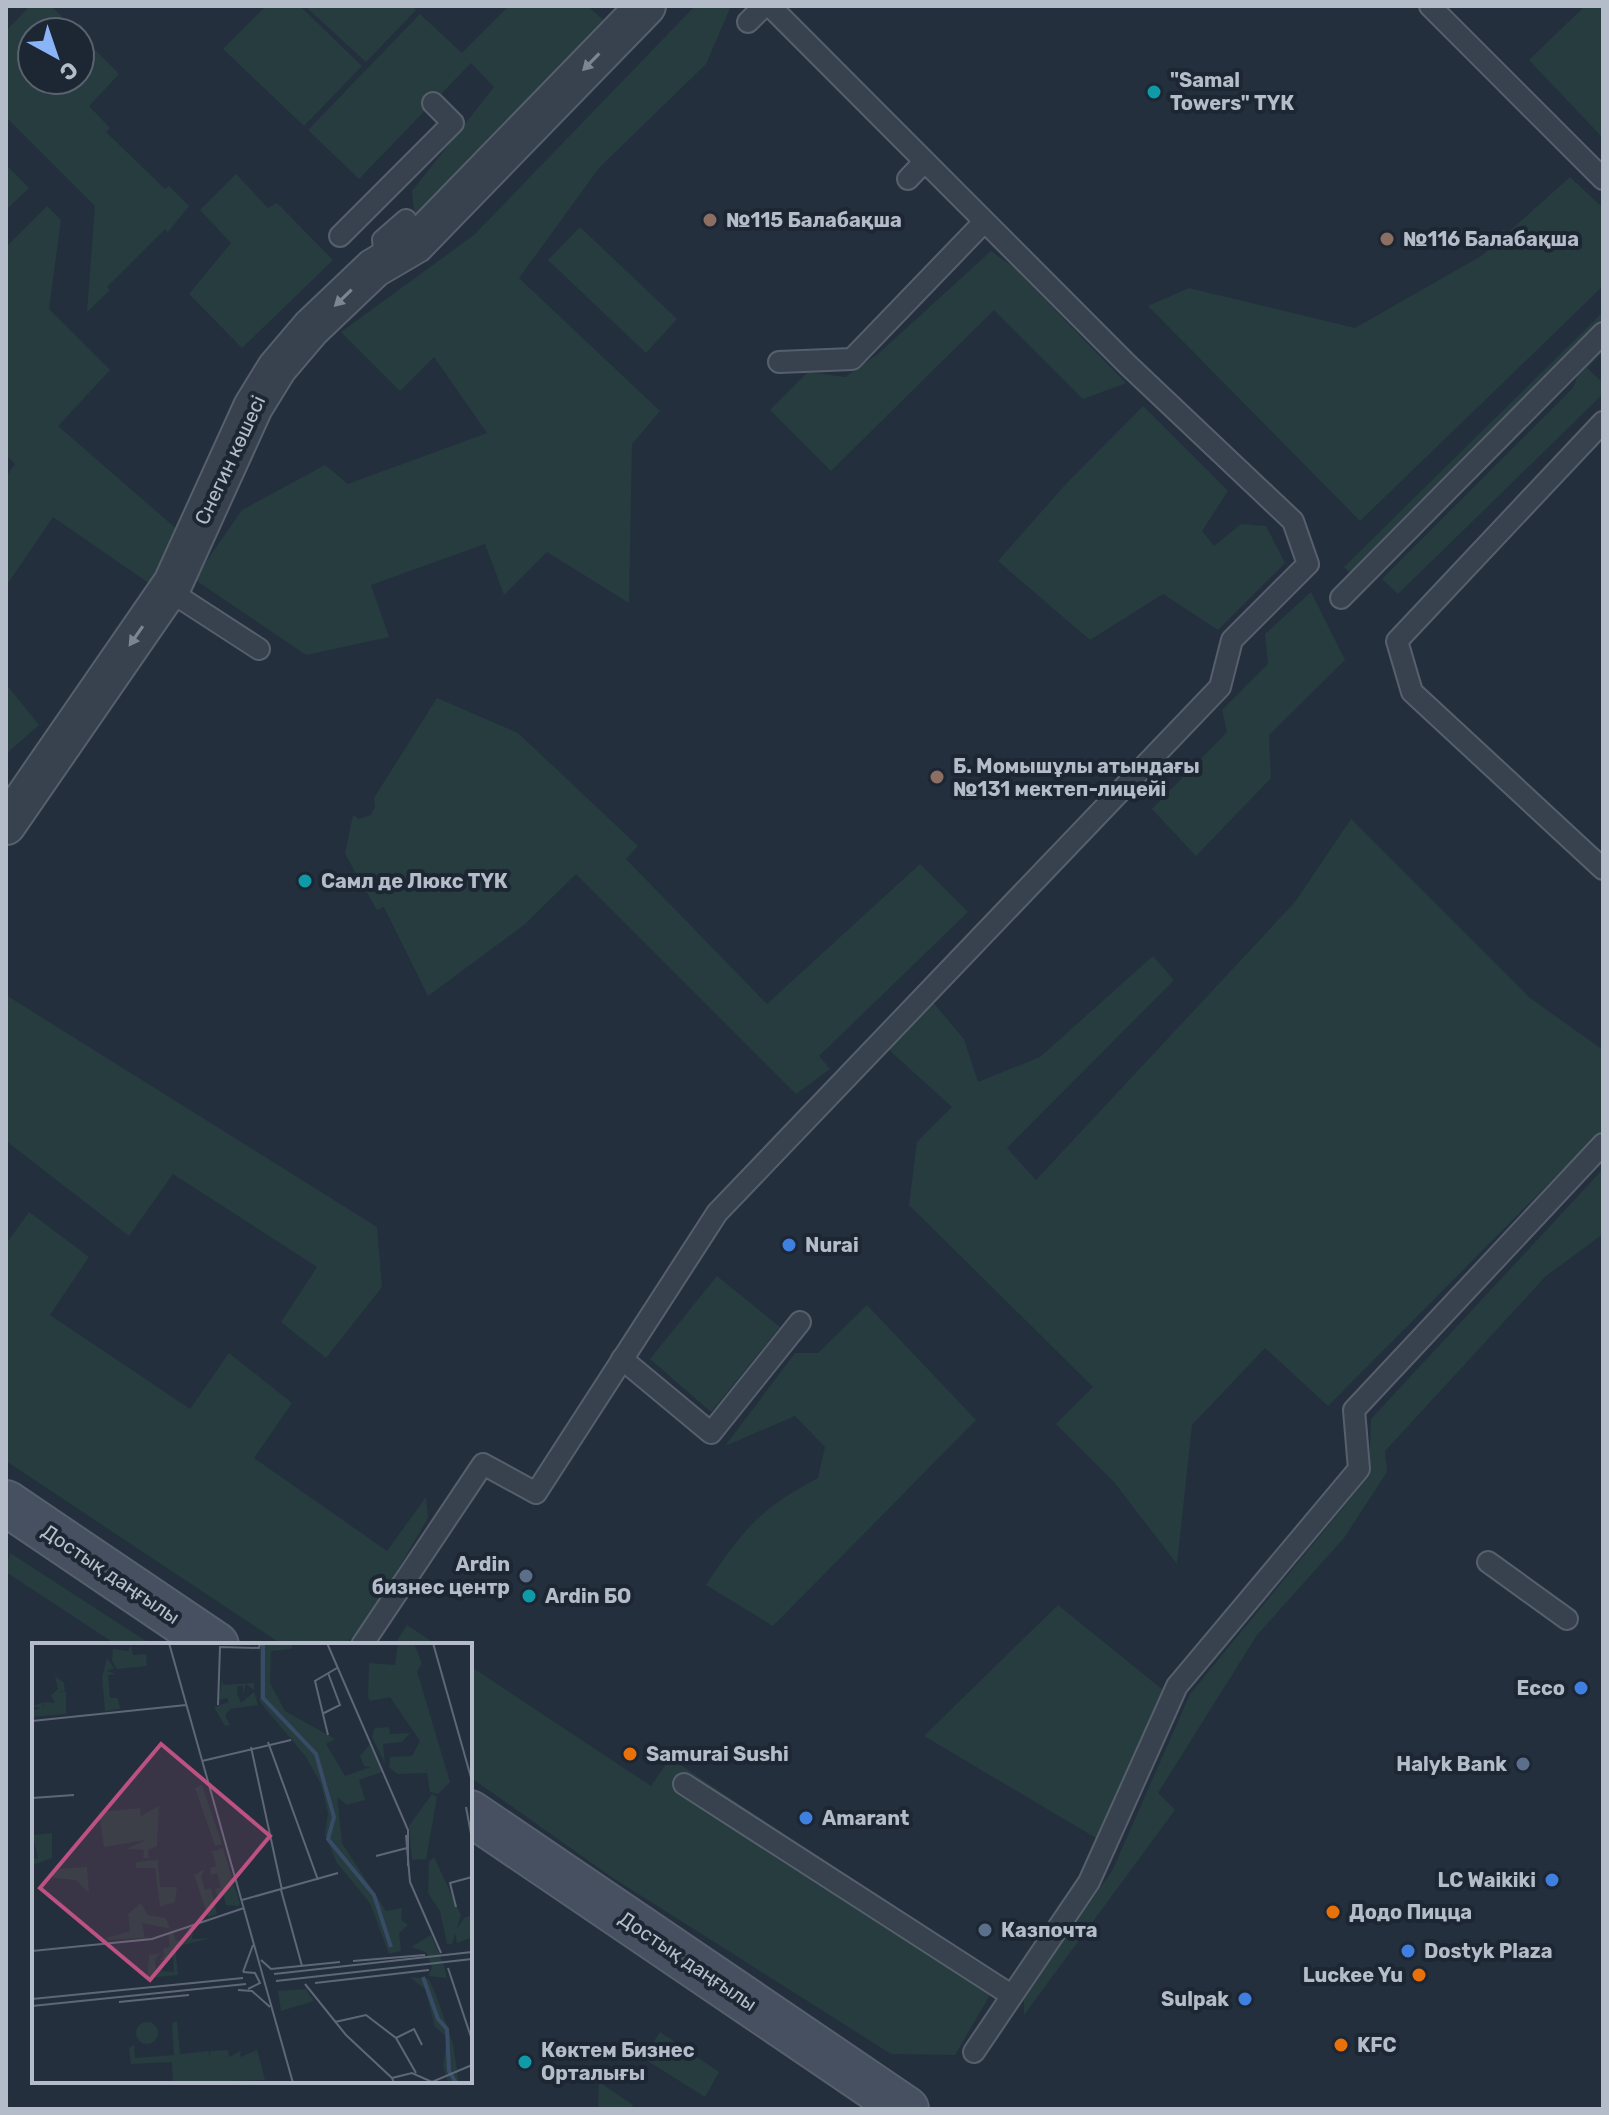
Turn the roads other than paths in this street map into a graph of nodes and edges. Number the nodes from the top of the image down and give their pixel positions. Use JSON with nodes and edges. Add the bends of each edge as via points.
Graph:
{"nodes":[{"id":1,"x":646,"y":6,"type":"edge"},
{"id":2,"x":767,"y":6,"type":"edge"},
{"id":3,"x":1430,"y":6,"type":"edge"},
{"id":4,"x":748,"y":22,"type":"dead end"},
{"id":5,"x":433,"y":103,"type":"dead end"},
{"id":6,"x":924,"y":162,"type":"junction"},
{"id":7,"x":908,"y":179,"type":"dead end"},
{"id":8,"x":1603,"y":179,"type":"edge"},
{"id":9,"x":406,"y":220,"type":"dead end"},
{"id":10,"x":984,"y":222,"type":"junction"},
{"id":11,"x":340,"y":236,"type":"dead end"},
{"id":12,"x":386,"y":261,"type":"junction"},
{"id":13,"x":1603,"y":333,"type":"edge"},
{"id":14,"x":779,"y":362,"type":"dead end"},
{"id":15,"x":1603,"y":422,"type":"edge"},
{"id":16,"x":168,"y":590,"type":"junction"},
{"id":17,"x":1341,"y":598,"type":"dead end"},
{"id":18,"x":259,"y":649,"type":"dead end"},
{"id":19,"x":6,"y":825,"type":"edge"},
{"id":20,"x":1603,"y":869,"type":"edge"},
{"id":21,"x":1603,"y":1144,"type":"edge"},
{"id":22,"x":800,"y":1322,"type":"dead end"},
{"id":23,"x":622,"y":1359,"type":"junction"},
{"id":24,"x":6,"y":1503,"type":"edge"},
{"id":25,"x":1488,"y":1562,"type":"dead end"},
{"id":26,"x":1567,"y":1619,"type":"dead end"},
{"id":27,"x":213,"y":1643,"type":"edge"},
{"id":28,"x":363,"y":1643,"type":"edge"},
{"id":29,"x":684,"y":1784,"type":"dead end"},
{"id":30,"x":472,"y":1814,"type":"edge"},
{"id":31,"x":1011,"y":1995,"type":"junction"},
{"id":32,"x":974,"y":2052,"type":"dead end"},
{"id":33,"x":906,"y":2109,"type":"edge"}],
"edges":[{"from":1,"to":12,"type":"street","name":"Снегин көшесі","one_way":true,"via":[[415,244]]},
{"from":2,"to":4,"type":"lane"},
{"from":2,"to":6,"type":"lane"},
{"from":3,"to":8,"type":"lane"},
{"from":5,"to":11,"type":"lane","via":[[453,123]]},
{"from":6,"to":7,"type":"lane"},
{"from":6,"to":10,"type":"lane"},
{"from":9,"to":12,"type":"lane","via":[[383,240]]},
{"from":10,"to":14,"type":"lane","via":[[852,359]]},
{"from":10,"to":23,"type":"lane","via":[[1293,521],[1308,564],[1232,640],[1220,687],[717,1213]]},
{"from":12,"to":16,"type":"street","name":"Снегин көшесі","one_way":true,"via":[[311,328],[277,368],[253,407]]},
{"from":13,"to":17,"type":"lane"},
{"from":15,"to":20,"type":"lane","via":[[1397,641],[1412,692]]},
{"from":16,"to":18,"type":"lane"},
{"from":16,"to":19,"type":"street","name":"Снегин көшесі","one_way":true},
{"from":21,"to":31,"type":"lane","via":[[1354,1410],[1359,1469],[1177,1686],[1089,1882]]},
{"from":22,"to":23,"type":"lane","via":[[711,1433]]},
{"from":23,"to":28,"type":"lane","via":[[536,1493],[483,1464]]},
{"from":24,"to":27,"type":"main road","name":"Достық даңғылы"},
{"from":25,"to":26,"type":"lane"},
{"from":29,"to":31,"type":"lane"},
{"from":30,"to":33,"type":"main road","name":"Достық даңғылы"},
{"from":31,"to":32,"type":"lane"}]}
